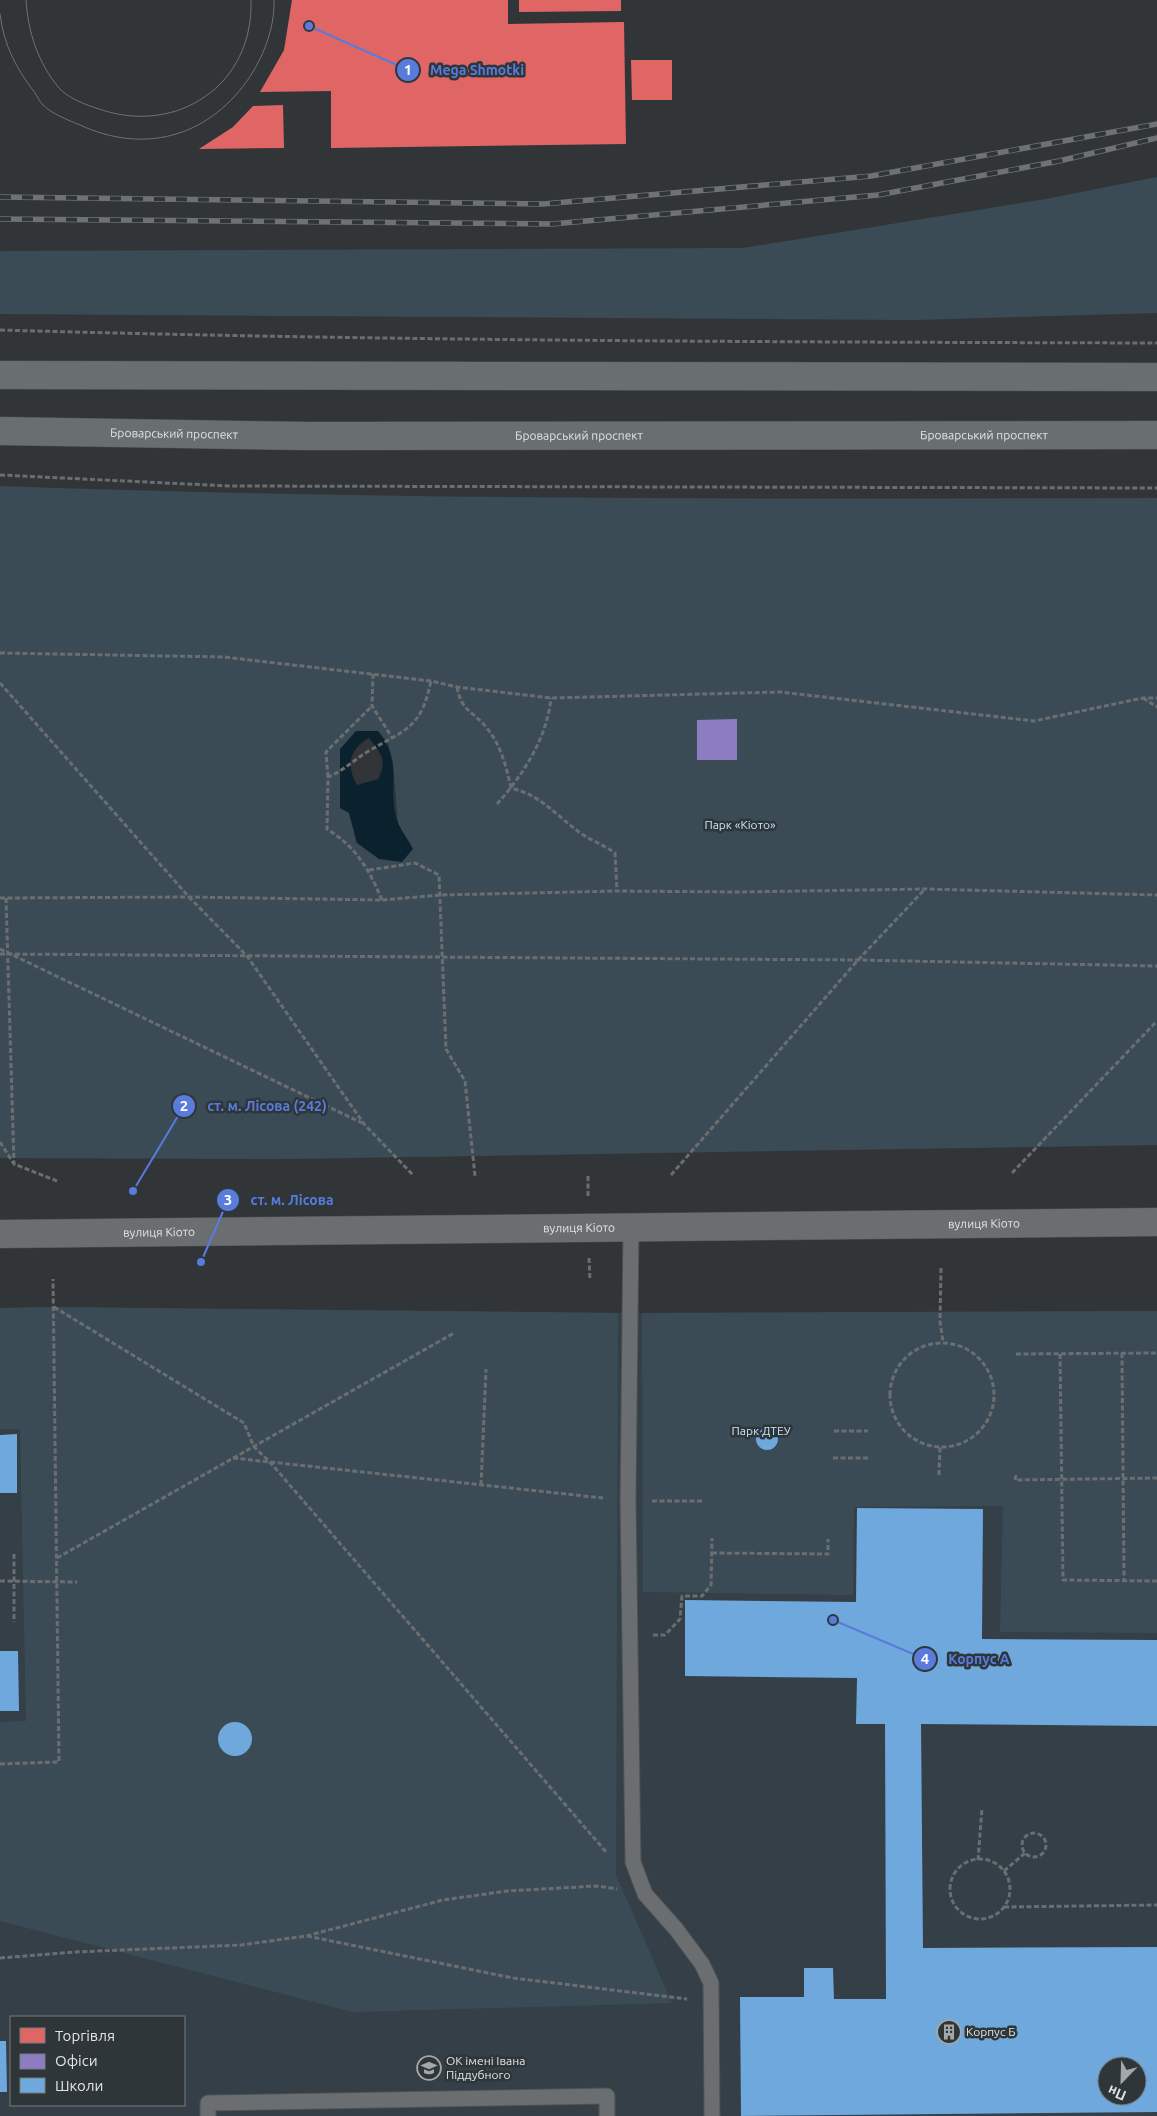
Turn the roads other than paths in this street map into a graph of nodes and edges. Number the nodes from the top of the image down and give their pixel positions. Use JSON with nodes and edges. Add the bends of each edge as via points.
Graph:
{"nodes":[{"id":1,"x":0,"y":375,"type":"edge"},
{"id":2,"x":1157,"y":377,"type":"edge"},
{"id":3,"x":0,"y":431,"type":"edge"},
{"id":4,"x":1157,"y":435,"type":"edge"},
{"id":5,"x":1157,"y":1222,"type":"edge"},
{"id":6,"x":631,"y":1228,"type":"junction"},
{"id":7,"x":0,"y":1234,"type":"edge"},
{"id":8,"x":208,"y":2116,"type":"edge"},
{"id":9,"x":607,"y":2116,"type":"edge"},
{"id":10,"x":712,"y":2116,"type":"edge"}],
"edges":[{"from":1,"to":2,"type":"highway"},
{"from":3,"to":4,"type":"highway","name":"Броварський проспект","via":[[307,436]]},
{"from":5,"to":6,"type":"street","name":"вулиця Кіото"},
{"from":6,"to":7,"type":"street","name":"вулиця Кіото"},
{"from":6,"to":10,"type":"lane","via":[[628,1501],[633,1862],[645,1894],[702,1964],[710,1983]]},
{"from":8,"to":9,"type":"lane","via":[[208,2103],[607,2096]]}]}
